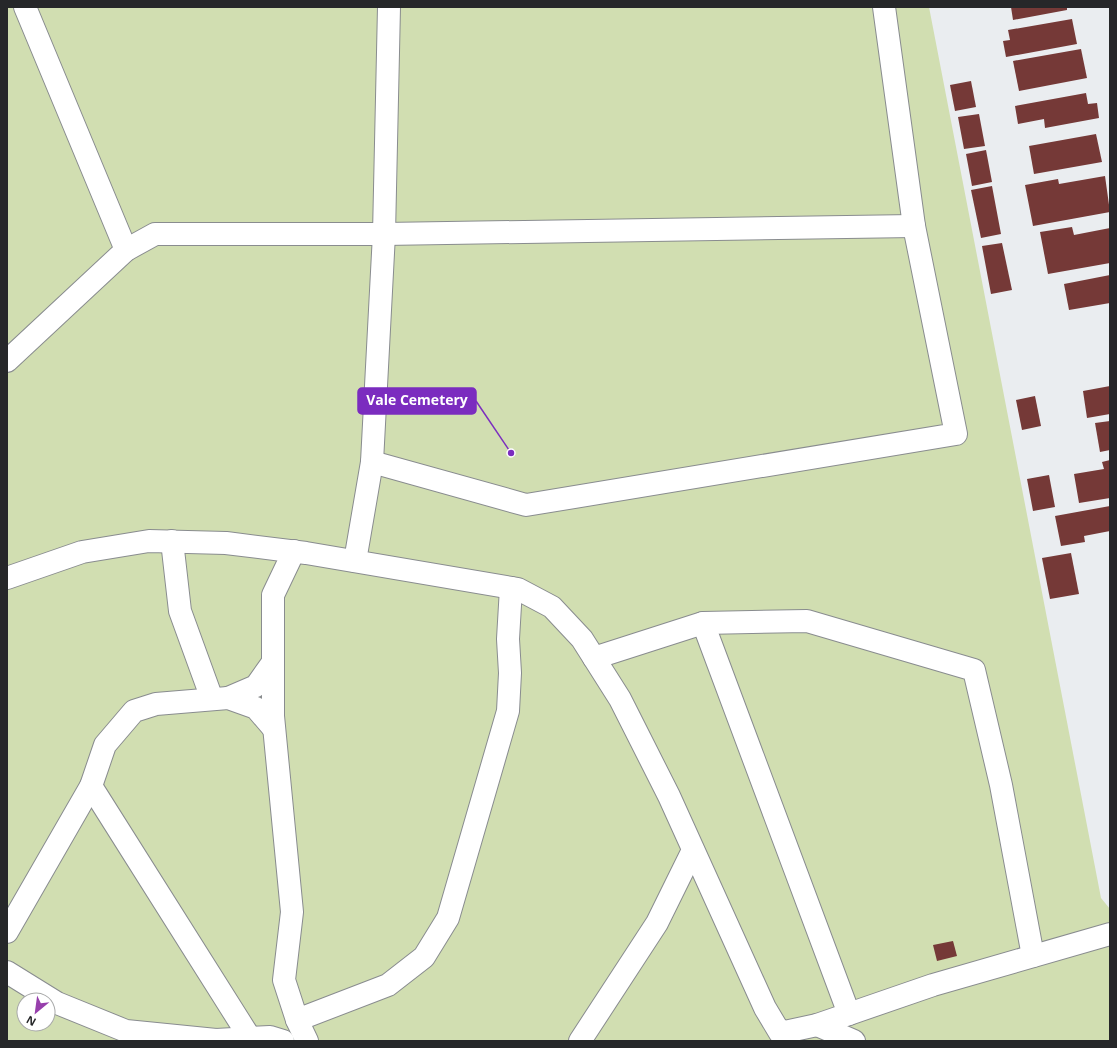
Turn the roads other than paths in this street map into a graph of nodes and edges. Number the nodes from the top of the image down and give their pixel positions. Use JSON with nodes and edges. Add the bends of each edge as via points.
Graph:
{"nodes":[{"id":1,"x":25,"y":7,"type":"edge"},
{"id":2,"x":389,"y":7,"type":"edge"},
{"id":3,"x":884,"y":7,"type":"edge"},
{"id":4,"x":914,"y":226,"type":"junction"},
{"id":5,"x":384,"y":234,"type":"junction"},
{"id":6,"x":126,"y":250,"type":"junction"},
{"id":7,"x":7,"y":361,"type":"edge"},
{"id":8,"x":372,"y":462,"type":"junction"},
{"id":9,"x":172,"y":541,"type":"junction"},
{"id":10,"x":294,"y":551,"type":"junction"},
{"id":11,"x":355,"y":561,"type":"junction"},
{"id":12,"x":7,"y":578,"type":"edge"},
{"id":13,"x":511,"y":588,"type":"junction"},
{"id":14,"x":703,"y":623,"type":"junction"},
{"id":15,"x":594,"y":658,"type":"junction"},
{"id":16,"x":273,"y":662,"type":"junction"},
{"id":17,"x":220,"y":699,"type":"junction"},
{"id":18,"x":274,"y":729,"type":"junction"},
{"id":19,"x":91,"y":786,"type":"junction"},
{"id":20,"x":693,"y":850,"type":"junction"},
{"id":21,"x":7,"y":932,"type":"edge"},
{"id":22,"x":1110,"y":934,"type":"edge"},
{"id":23,"x":1033,"y":956,"type":"junction"},
{"id":24,"x":7,"y":972,"type":"edge"},
{"id":25,"x":849,"y":1014,"type":"junction"},
{"id":26,"x":297,"y":1020,"type":"junction"},
{"id":27,"x":817,"y":1025,"type":"junction"},
{"id":28,"x":775,"y":1038,"type":"edge"},
{"id":29,"x":249,"y":1040,"type":"edge"},
{"id":30,"x":283,"y":1041,"type":"edge"},
{"id":31,"x":307,"y":1041,"type":"edge"},
{"id":32,"x":580,"y":1041,"type":"edge"},
{"id":33,"x":854,"y":1041,"type":"edge"}],
"edges":[{"from":1,"to":6,"type":"lane"},
{"from":2,"to":5,"type":"lane"},
{"from":3,"to":4,"type":"lane"},
{"from":4,"to":5,"type":"lane"},
{"from":4,"to":8,"type":"lane","via":[[956,434],[526,505]]},
{"from":5,"to":6,"type":"lane","via":[[155,234]]},
{"from":5,"to":8,"type":"lane"},
{"from":6,"to":7,"type":"lane"},
{"from":8,"to":11,"type":"lane"},
{"from":9,"to":10,"type":"lane","via":[[226,543]]},
{"from":9,"to":12,"type":"lane","via":[[149,541],[82,552]]},
{"from":9,"to":17,"type":"lane","via":[[180,611]]},
{"from":10,"to":11,"type":"lane"},
{"from":10,"to":16,"type":"lane","via":[[273,595]]},
{"from":11,"to":13,"type":"lane"},
{"from":13,"to":15,"type":"lane","via":[[518,589],[552,607],[582,639]]},
{"from":13,"to":26,"type":"lane","via":[[508,711],[448,918],[424,957],[388,985]]},
{"from":14,"to":15,"type":"lane"},
{"from":14,"to":23,"type":"lane","via":[[807,621],[974,670],[1001,784]]},
{"from":14,"to":25,"type":"lane"},
{"from":15,"to":20,"type":"lane","via":[[623,706],[669,796]]},
{"from":16,"to":17,"type":"lane","via":[[256,686]]},
{"from":16,"to":18,"type":"lane"},
{"from":17,"to":18,"type":"lane","via":[[256,708]]},
{"from":17,"to":19,"type":"lane","via":[[156,704],[134,711],[105,744]]},
{"from":18,"to":26,"type":"lane","via":[[292,912],[284,980]]},
{"from":19,"to":21,"type":"lane"},
{"from":19,"to":29,"type":"lane"},
{"from":20,"to":28,"type":"lane","via":[[765,1008]]},
{"from":20,"to":32,"type":"lane","via":[[657,923]]},
{"from":22,"to":23,"type":"lane"},
{"from":23,"to":25,"type":"lane","via":[[933,985]]},
{"from":24,"to":29,"type":"lane","via":[[57,1003],[126,1031],[216,1040]]},
{"from":25,"to":27,"type":"lane"},
{"from":26,"to":31,"type":"lane"},
{"from":27,"to":28,"type":"lane"},
{"from":27,"to":33,"type":"lane"},
{"from":29,"to":30,"type":"lane","via":[[270,1037]]}]}
